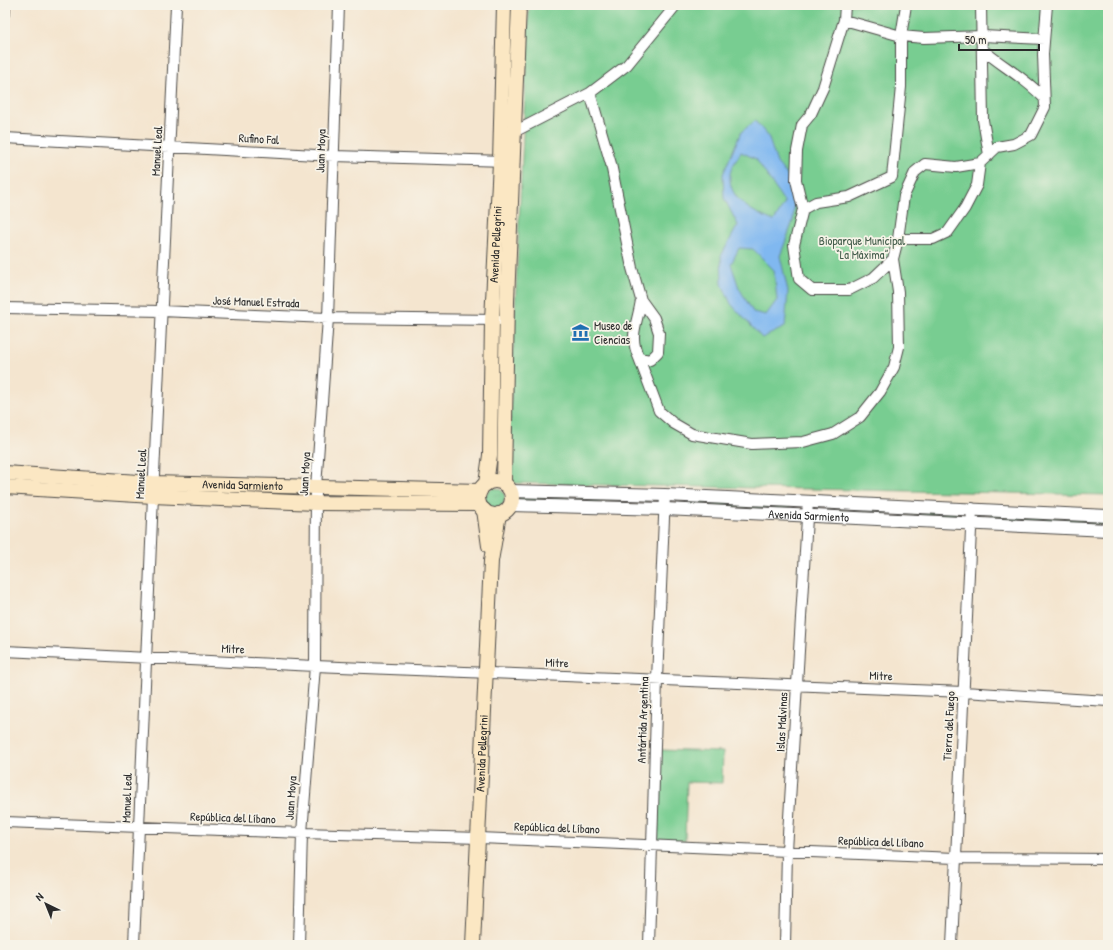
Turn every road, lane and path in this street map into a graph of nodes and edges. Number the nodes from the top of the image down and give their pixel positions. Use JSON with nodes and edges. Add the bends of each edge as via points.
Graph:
{"nodes":[{"id":1,"x":5,"y":5,"type":"edge"},
{"id":2,"x":176,"y":5,"type":"edge"},
{"id":3,"x":339,"y":5,"type":"edge"},
{"id":4,"x":504,"y":5,"type":"edge"},
{"id":5,"x":518,"y":5,"type":"edge"},
{"id":6,"x":676,"y":5,"type":"edge"},
{"id":7,"x":845,"y":5,"type":"edge"},
{"id":8,"x":906,"y":5,"type":"edge"},
{"id":9,"x":981,"y":5,"type":"edge"},
{"id":10,"x":1047,"y":5,"type":"edge"},
{"id":11,"x":5,"y":12,"type":"edge"},
{"id":12,"x":844,"y":20,"type":"junction"},
{"id":13,"x":901,"y":36,"type":"junction"},
{"id":14,"x":983,"y":36,"type":"junction"},
{"id":15,"x":1044,"y":39,"type":"junction"},
{"id":16,"x":982,"y":49,"type":"junction"},
{"id":17,"x":590,"y":92,"type":"junction"},
{"id":18,"x":1044,"y":98,"type":"junction"},
{"id":19,"x":514,"y":132,"type":"junction"},
{"id":20,"x":5,"y":138,"type":"edge"},
{"id":21,"x":170,"y":147,"type":"junction"},
{"id":22,"x":988,"y":155,"type":"junction"},
{"id":23,"x":334,"y":156,"type":"junction"},
{"id":24,"x":506,"y":161,"type":"junction"},
{"id":25,"x":980,"y":163,"type":"junction"},
{"id":26,"x":803,"y":209,"type":"junction"},
{"id":27,"x":898,"y":239,"type":"junction"},
{"id":28,"x":893,"y":259,"type":"junction"},
{"id":29,"x":641,"y":300,"type":"junction"},
{"id":30,"x":5,"y":308,"type":"edge"},
{"id":31,"x":161,"y":311,"type":"junction"},
{"id":32,"x":328,"y":318,"type":"junction"},
{"id":33,"x":492,"y":320,"type":"junction"},
{"id":34,"x":506,"y":321,"type":"junction"},
{"id":35,"x":639,"y":358,"type":"junction"},
{"id":36,"x":5,"y":473,"type":"edge"},
{"id":37,"x":5,"y":487,"type":"edge"},
{"id":38,"x":316,"y":487,"type":"junction"},
{"id":39,"x":507,"y":487,"type":"junction"},
{"id":40,"x":153,"y":490,"type":"junction"},
{"id":41,"x":665,"y":495,"type":"junction"},
{"id":42,"x":482,"y":497,"type":"junction"},
{"id":43,"x":808,"y":501,"type":"junction"},
{"id":44,"x":316,"y":503,"type":"junction"},
{"id":45,"x":972,"y":508,"type":"junction"},
{"id":46,"x":665,"y":509,"type":"junction"},
{"id":47,"x":504,"y":510,"type":"junction"},
{"id":48,"x":808,"y":516,"type":"junction"},
{"id":49,"x":1108,"y":516,"type":"edge"},
{"id":50,"x":971,"y":523,"type":"junction"},
{"id":51,"x":1108,"y":530,"type":"edge"},
{"id":52,"x":491,"y":561,"type":"junction"},
{"id":53,"x":5,"y":651,"type":"edge"},
{"id":54,"x":146,"y":658,"type":"junction"},
{"id":55,"x":315,"y":666,"type":"junction"},
{"id":56,"x":487,"y":674,"type":"junction"},
{"id":57,"x":657,"y":679,"type":"junction"},
{"id":58,"x":797,"y":686,"type":"junction"},
{"id":59,"x":964,"y":692,"type":"junction"},
{"id":60,"x":1108,"y":701,"type":"edge"},
{"id":61,"x":5,"y":822,"type":"edge"},
{"id":62,"x":139,"y":827,"type":"junction"},
{"id":63,"x":302,"y":833,"type":"junction"},
{"id":64,"x":480,"y":838,"type":"junction"},
{"id":65,"x":652,"y":845,"type":"junction"},
{"id":66,"x":787,"y":851,"type":"junction"},
{"id":67,"x":955,"y":858,"type":"junction"},
{"id":68,"x":1108,"y":860,"type":"edge"},
{"id":69,"x":134,"y":945,"type":"edge"},
{"id":70,"x":299,"y":945,"type":"edge"},
{"id":71,"x":473,"y":945,"type":"edge"},
{"id":72,"x":649,"y":945,"type":"edge"},
{"id":73,"x":785,"y":945,"type":"edge"},
{"id":74,"x":952,"y":945,"type":"edge"}],
"edges":[{"from":1,"to":11,"type":"street"},
{"from":2,"to":21,"type":"street","name":"Manuel Leal"},
{"from":3,"to":23,"type":"street","name":"Juan Moya"},
{"from":4,"to":24,"type":"main road","name":"Avenida Pellegrini"},
{"from":5,"to":19,"type":"main road","name":"Avenida Pellegrini"},
{"from":6,"to":17,"type":"street","via":[[627,65]]},
{"from":7,"to":12,"type":"street"},
{"from":8,"to":13,"type":"street"},
{"from":9,"to":14,"type":"street"},
{"from":10,"to":15,"type":"street"},
{"from":12,"to":13,"type":"street"},
{"from":12,"to":26,"type":"street","via":[[818,102],[802,125],[797,151],[796,180]]},
{"from":13,"to":14,"type":"street"},
{"from":13,"to":26,"type":"street","via":[[901,88],[892,177],[849,197],[816,202]]},
{"from":14,"to":15,"type":"street"},
{"from":14,"to":16,"type":"street"},
{"from":15,"to":18,"type":"street"},
{"from":16,"to":18,"type":"street","via":[[1028,82]]},
{"from":16,"to":22,"type":"street","via":[[983,120]]},
{"from":17,"to":19,"type":"street"},
{"from":17,"to":29,"type":"street","via":[[610,164]]},
{"from":18,"to":22,"type":"street","via":[[1045,108],[1031,135],[1014,144],[997,147]]},
{"from":19,"to":24,"type":"main road","name":"Avenida Pellegrini"},
{"from":20,"to":21,"type":"street","name":"Rufino Fal"},
{"from":21,"to":23,"type":"street","name":"Rufino Fal"},
{"from":21,"to":31,"type":"street","name":"Manuel Leal"},
{"from":22,"to":25,"type":"street"},
{"from":23,"to":24,"type":"street","name":"Rufino Fal"},
{"from":23,"to":32,"type":"street","name":"Juan Moya"},
{"from":24,"to":33,"type":"main road","name":"Avenida Pellegrini"},
{"from":24,"to":34,"type":"main road","name":"Avenida Pellegrini"},
{"from":25,"to":27,"type":"street","via":[[977,185],[948,232],[932,239]]},
{"from":25,"to":27,"type":"street","via":[[956,167],[926,164],[915,172],[904,196]]},
{"from":26,"to":28,"type":"street","via":[[794,245],[799,279],[812,290],[849,290],[873,278]]},
{"from":27,"to":28,"type":"street"},
{"from":28,"to":35,"type":"street","via":[[900,322],[899,347],[894,367],[880,392],[860,417],[833,434],[803,442],[752,444],[692,434],[659,411]]},
{"from":29,"to":35,"type":"street","via":[[633,345]]},
{"from":29,"to":35,"type":"street","via":[[654,318],[659,333],[658,352],[650,360]]},
{"from":30,"to":31,"type":"street","name":"José Manuel Estrada"},
{"from":31,"to":32,"type":"street","name":"José Manuel Estrada"},
{"from":31,"to":40,"type":"street","name":"Manuel Leal"},
{"from":32,"to":33,"type":"street","name":"José Manuel Estrada"},
{"from":32,"to":38,"type":"street","name":"Juan Moya"},
{"from":33,"to":34,"type":"street","name":"José Manuel Estrada"},
{"from":33,"to":42,"type":"main road","name":"Avenida Pellegrini","via":[[490,455]]},
{"from":34,"to":39,"type":"main road","name":"Avenida Pellegrini"},
{"from":36,"to":40,"type":"main road","name":"Avenida Sarmiento"},
{"from":37,"to":40,"type":"main road","name":"Avenida Sarmiento"},
{"from":38,"to":40,"type":"main road","name":"Avenida Sarmiento"},
{"from":38,"to":42,"type":"main road","name":"Avenida Sarmiento"},
{"from":38,"to":44,"type":"street","name":"Juan Moya"},
{"from":39,"to":41,"type":"street","name":"Avenida Sarmiento"},
{"from":39,"to":42,"type":"main road","via":[[493,481]]},
{"from":39,"to":47,"type":"main road","via":[[511,497]]},
{"from":40,"to":44,"type":"main road","name":"Avenida Sarmiento"},
{"from":40,"to":54,"type":"street","name":"Manuel Leal"},
{"from":41,"to":43,"type":"street","name":"Avenida Sarmiento"},
{"from":41,"to":46,"type":"street","name":"Antártida Argentina"},
{"from":42,"to":44,"type":"main road","name":"Avenida Sarmiento"},
{"from":42,"to":47,"type":"main road","via":[[488,513]]},
{"from":42,"to":52,"type":"main road","name":"Avenida Pellegrini"},
{"from":43,"to":45,"type":"street","name":"Avenida Sarmiento"},
{"from":43,"to":48,"type":"street","name":"Islas Malvinas"},
{"from":44,"to":55,"type":"street","name":"Juan Moya"},
{"from":45,"to":49,"type":"street","name":"Avenida Sarmiento"},
{"from":45,"to":50,"type":"street","name":"Tierra del Fuego"},
{"from":46,"to":47,"type":"street","name":"Avenida Sarmiento"},
{"from":46,"to":48,"type":"street","name":"Avenida Sarmiento"},
{"from":46,"to":57,"type":"street","name":"Antártida Argentina"},
{"from":47,"to":52,"type":"main road","name":"Avenida Pellegrini"},
{"from":48,"to":50,"type":"street","name":"Avenida Sarmiento"},
{"from":48,"to":58,"type":"street","name":"Islas Malvinas"},
{"from":50,"to":51,"type":"street","name":"Avenida Sarmiento"},
{"from":50,"to":59,"type":"street","name":"Tierra del Fuego"},
{"from":52,"to":56,"type":"main road","name":"Avenida Pellegrini"},
{"from":53,"to":54,"type":"street","name":"Mitre"},
{"from":54,"to":55,"type":"street","name":"Mitre"},
{"from":54,"to":62,"type":"street","name":"Manuel Leal"},
{"from":55,"to":56,"type":"street","name":"Mitre"},
{"from":55,"to":63,"type":"street","name":"Juan Moya"},
{"from":56,"to":57,"type":"street","name":"Mitre"},
{"from":56,"to":64,"type":"main road","name":"Avenida Pellegrini"},
{"from":57,"to":58,"type":"street","name":"Mitre"},
{"from":57,"to":65,"type":"street","name":"Antártida Argentina"},
{"from":58,"to":59,"type":"street","name":"Mitre"},
{"from":58,"to":66,"type":"street","name":"Islas Malvinas"},
{"from":59,"to":60,"type":"street","name":"Mitre"},
{"from":59,"to":67,"type":"street","name":"Tierra del Fuego"},
{"from":61,"to":62,"type":"street","name":"República del Líbano"},
{"from":62,"to":63,"type":"street","name":"República del Líbano"},
{"from":62,"to":69,"type":"street","name":"Manuel Leal"},
{"from":63,"to":64,"type":"street","name":"República del Líbano"},
{"from":63,"to":70,"type":"street","name":"Juan Moya"},
{"from":64,"to":65,"type":"street","name":"República del Líbano"},
{"from":64,"to":71,"type":"main road","name":"Avenida Pellegrini"},
{"from":65,"to":66,"type":"street","name":"República del Líbano"},
{"from":65,"to":72,"type":"street","name":"Antártida Argentina"},
{"from":66,"to":67,"type":"street","name":"República del Líbano"},
{"from":66,"to":73,"type":"street","name":"Islas Malvinas"},
{"from":67,"to":68,"type":"street","name":"República del Líbano"},
{"from":67,"to":74,"type":"street","name":"Tierra del Fuego"}]}
